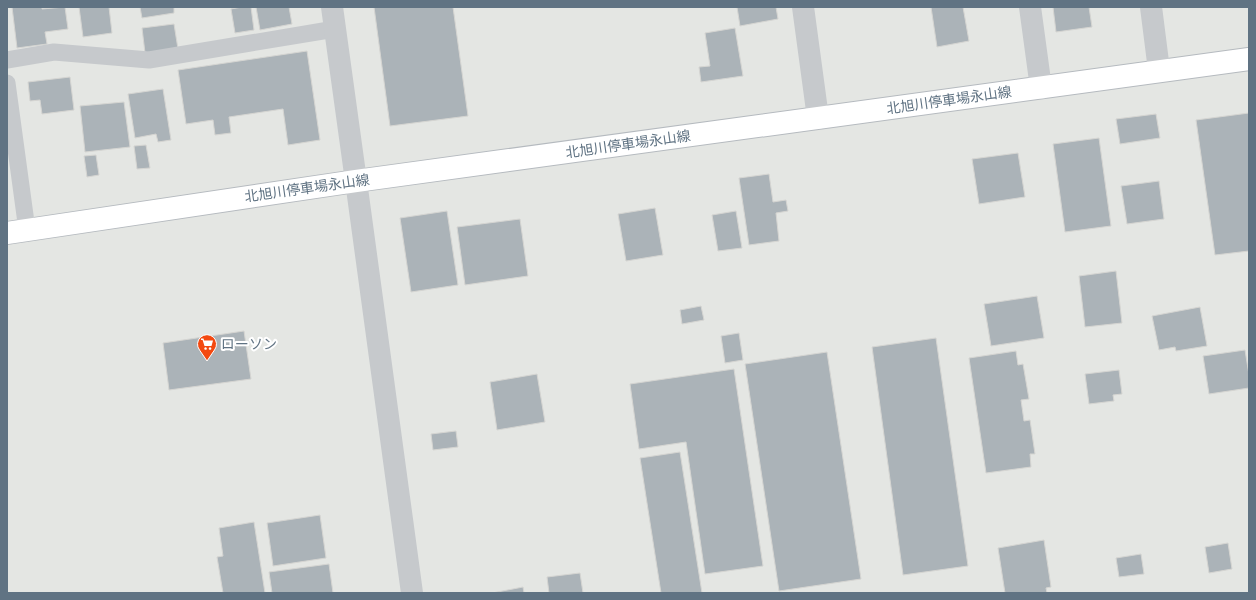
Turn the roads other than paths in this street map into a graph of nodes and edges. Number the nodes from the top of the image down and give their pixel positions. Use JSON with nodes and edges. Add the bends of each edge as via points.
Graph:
{"nodes":[{"id":1,"x":332,"y":7,"type":"edge"},
{"id":2,"x":803,"y":7,"type":"edge"},
{"id":3,"x":1030,"y":7,"type":"edge"},
{"id":4,"x":1151,"y":7,"type":"edge"},
{"id":5,"x":335,"y":29,"type":"junction"},
{"id":6,"x":1249,"y":59,"type":"edge"},
{"id":7,"x":7,"y":60,"type":"edge"},
{"id":8,"x":1159,"y":70,"type":"junction"},
{"id":9,"x":7,"y":83,"type":"edge"},
{"id":10,"x":1041,"y":88,"type":"junction"},
{"id":11,"x":818,"y":118,"type":"junction"},
{"id":12,"x":356,"y":181,"type":"junction"},
{"id":13,"x":17,"y":231,"type":"edge"},
{"id":14,"x":412,"y":593,"type":"edge"}],
"edges":[{"from":1,"to":5,"type":"street"},
{"from":2,"to":11,"type":"street"},
{"from":3,"to":10,"type":"street"},
{"from":4,"to":8,"type":"street"},
{"from":5,"to":7,"type":"lane","via":[[148,60],[54,52]]},
{"from":5,"to":12,"type":"street"},
{"from":6,"to":8,"type":"main road","name":"北旭川停車場永山線"},
{"from":8,"to":10,"type":"main road","name":"北旭川停車場永山線"},
{"from":9,"to":13,"type":"lane"},
{"from":10,"to":11,"type":"main road","name":"北旭川停車場永山線"},
{"from":11,"to":12,"type":"main road","name":"北旭川停車場永山線"},
{"from":12,"to":13,"type":"main road","name":"北旭川停車場永山線"},
{"from":12,"to":14,"type":"street"}]}
